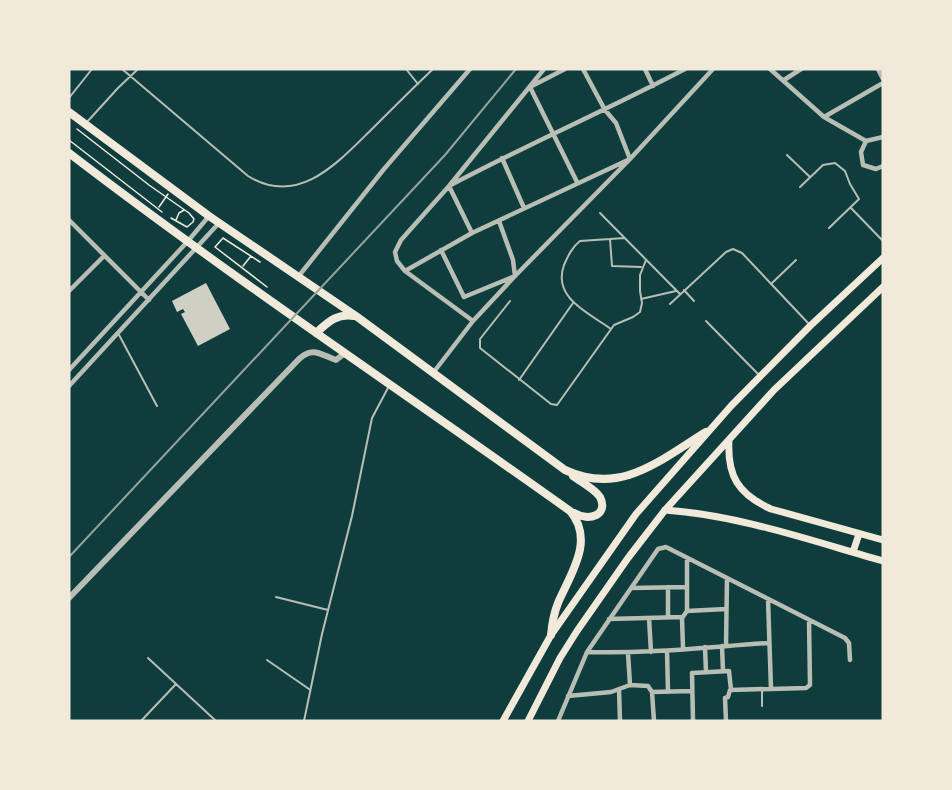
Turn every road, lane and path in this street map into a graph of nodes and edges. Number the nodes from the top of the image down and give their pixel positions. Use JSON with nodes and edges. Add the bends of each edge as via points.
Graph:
{"nodes":[{"id":1,"x":92,"y":69,"type":"edge"},
{"id":2,"x":122,"y":69,"type":"edge"},
{"id":3,"x":138,"y":69,"type":"edge"},
{"id":4,"x":406,"y":69,"type":"edge"},
{"id":5,"x":433,"y":69,"type":"edge"},
{"id":6,"x":470,"y":69,"type":"edge"},
{"id":7,"x":544,"y":69,"type":"edge"},
{"id":8,"x":565,"y":69,"type":"edge"},
{"id":9,"x":583,"y":69,"type":"edge"},
{"id":10,"x":645,"y":69,"type":"edge"},
{"id":11,"x":685,"y":69,"type":"edge"},
{"id":12,"x":713,"y":69,"type":"edge"},
{"id":13,"x":770,"y":69,"type":"edge"},
{"id":14,"x":801,"y":69,"type":"edge"},
{"id":15,"x":878,"y":69,"type":"edge"},
{"id":16,"x":130,"y":76,"type":"junction"},
{"id":17,"x":784,"y":80,"type":"junction"},
{"id":18,"x":883,"y":81,"type":"edge"},
{"id":19,"x":418,"y":84,"type":"junction"},
{"id":20,"x":653,"y":86,"type":"junction"},
{"id":21,"x":530,"y":87,"type":"junction"},
{"id":22,"x":69,"y":98,"type":"edge"},
{"id":23,"x":605,"y":110,"type":"junction"},
{"id":24,"x":69,"y":112,"type":"edge"},
{"id":25,"x":824,"y":117,"type":"junction"},
{"id":26,"x":82,"y":127,"type":"junction"},
{"id":27,"x":552,"y":134,"type":"junction"},
{"id":28,"x":883,"y":137,"type":"edge"},
{"id":29,"x":69,"y":140,"type":"edge"},
{"id":30,"x":866,"y":141,"type":"junction"},
{"id":31,"x":69,"y":153,"type":"edge"},
{"id":32,"x":787,"y":155,"type":"dead end"},
{"id":33,"x":502,"y":158,"type":"junction"},
{"id":34,"x":630,"y":159,"type":"junction"},
{"id":35,"x":883,"y":166,"type":"edge"},
{"id":36,"x":810,"y":177,"type":"junction"},
{"id":37,"x":577,"y":182,"type":"junction"},
{"id":38,"x":449,"y":186,"type":"junction"},
{"id":39,"x":800,"y":187,"type":"dead end"},
{"id":40,"x":172,"y":189,"type":"junction"},
{"id":41,"x":166,"y":197,"type":"junction"},
{"id":42,"x":850,"y":207,"type":"junction"},
{"id":43,"x":524,"y":208,"type":"junction"},
{"id":44,"x":185,"y":210,"type":"junction"},
{"id":45,"x":156,"y":212,"type":"junction"},
{"id":46,"x":600,"y":213,"type":"dead end"},
{"id":47,"x":208,"y":216,"type":"junction"},
{"id":48,"x":69,"y":220,"type":"edge"},
{"id":49,"x":176,"y":221,"type":"junction"},
{"id":50,"x":499,"y":221,"type":"junction"},
{"id":51,"x":219,"y":223,"type":"junction"},
{"id":52,"x":829,"y":228,"type":"dead end"},
{"id":53,"x":472,"y":233,"type":"junction"},
{"id":54,"x":625,"y":238,"type":"junction"},
{"id":55,"x":610,"y":239,"type":"junction"},
{"id":56,"x":189,"y":241,"type":"junction"},
{"id":57,"x":883,"y":241,"type":"edge"},
{"id":58,"x":198,"y":248,"type":"junction"},
{"id":59,"x":441,"y":250,"type":"junction"},
{"id":60,"x":105,"y":256,"type":"junction"},
{"id":61,"x":251,"y":256,"type":"junction"},
{"id":62,"x":883,"y":258,"type":"edge"},
{"id":63,"x":646,"y":260,"type":"junction"},
{"id":64,"x":796,"y":260,"type":"dead end"},
{"id":65,"x":260,"y":261,"type":"dead end"},
{"id":66,"x":243,"y":267,"type":"junction"},
{"id":67,"x":642,"y":267,"type":"junction"},
{"id":68,"x":405,"y":271,"type":"junction"},
{"id":69,"x":515,"y":276,"type":"junction"},
{"id":70,"x":298,"y":277,"type":"junction"},
{"id":71,"x":771,"y":284,"type":"junction"},
{"id":72,"x":883,"y":287,"type":"edge"},
{"id":73,"x":684,"y":290,"type":"junction"},
{"id":74,"x":69,"y":291,"type":"edge"},
{"id":75,"x":141,"y":292,"type":"junction"},
{"id":76,"x":679,"y":292,"type":"junction"},
{"id":77,"x":261,"y":295,"type":"junction"},
{"id":78,"x":464,"y":297,"type":"junction"},
{"id":79,"x":641,"y":298,"type":"junction"},
{"id":80,"x":148,"y":300,"type":"junction"},
{"id":81,"x":510,"y":301,"type":"dead end"},
{"id":82,"x":694,"y":301,"type":"dead end"},
{"id":83,"x":573,"y":303,"type":"junction"},
{"id":84,"x":670,"y":304,"type":"dead end"},
{"id":85,"x":456,"y":308,"type":"junction"},
{"id":86,"x":356,"y":316,"type":"junction"},
{"id":87,"x":473,"y":321,"type":"junction"},
{"id":88,"x":706,"y":321,"type":"dead end"},
{"id":89,"x":810,"y":326,"type":"junction"},
{"id":90,"x":611,"y":329,"type":"junction"},
{"id":91,"x":118,"y":333,"type":"junction"},
{"id":92,"x":316,"y":333,"type":"junction"},
{"id":93,"x":345,"y":352,"type":"junction"},
{"id":94,"x":69,"y":370,"type":"edge"},
{"id":95,"x":433,"y":373,"type":"junction"},
{"id":96,"x":760,"y":376,"type":"junction"},
{"id":97,"x":519,"y":380,"type":"junction"},
{"id":98,"x":391,"y":383,"type":"junction"},
{"id":99,"x":69,"y":386,"type":"edge"},
{"id":100,"x":158,"y":406,"type":"dead end"},
{"id":101,"x":706,"y":432,"type":"junction"},
{"id":102,"x":729,"y":440,"type":"junction"},
{"id":103,"x":565,"y":470,"type":"junction"},
{"id":104,"x":665,"y":510,"type":"junction"},
{"id":105,"x":570,"y":511,"type":"junction"},
{"id":106,"x":859,"y":534,"type":"junction"},
{"id":107,"x":883,"y":540,"type":"edge"},
{"id":108,"x":853,"y":552,"type":"junction"},
{"id":109,"x":687,"y":558,"type":"junction"},
{"id":110,"x":880,"y":560,"type":"edge"},
{"id":111,"x":883,"y":566,"type":"edge"},
{"id":112,"x":727,"y":578,"type":"junction"},
{"id":113,"x":668,"y":587,"type":"junction"},
{"id":114,"x":687,"y":587,"type":"junction"},
{"id":115,"x":631,"y":588,"type":"junction"},
{"id":116,"x":276,"y":597,"type":"dead end"},
{"id":117,"x":69,"y":598,"type":"edge"},
{"id":118,"x":768,"y":599,"type":"junction"},
{"id":119,"x":726,"y":609,"type":"junction"},
{"id":120,"x":328,"y":610,"type":"junction"},
{"id":121,"x":687,"y":611,"type":"junction"},
{"id":122,"x":668,"y":617,"type":"junction"},
{"id":123,"x":683,"y":617,"type":"junction"},
{"id":124,"x":649,"y":618,"type":"junction"},
{"id":125,"x":609,"y":619,"type":"junction"},
{"id":126,"x":809,"y":620,"type":"junction"},
{"id":127,"x":551,"y":635,"type":"junction"},
{"id":128,"x":769,"y":643,"type":"junction"},
{"id":129,"x":705,"y":646,"type":"junction"},
{"id":130,"x":724,"y":646,"type":"junction"},
{"id":131,"x":683,"y":648,"type":"junction"},
{"id":132,"x":667,"y":651,"type":"junction"},
{"id":133,"x":587,"y":652,"type":"junction"},
{"id":134,"x":651,"y":652,"type":"junction"},
{"id":135,"x":628,"y":653,"type":"junction"},
{"id":136,"x":148,"y":658,"type":"dead end"},
{"id":137,"x":267,"y":660,"type":"dead end"},
{"id":138,"x":850,"y":660,"type":"dead end"},
{"id":139,"x":723,"y":671,"type":"junction"},
{"id":140,"x":706,"y":672,"type":"junction"},
{"id":141,"x":176,"y":684,"type":"junction"},
{"id":142,"x":630,"y":685,"type":"junction"},
{"id":143,"x":762,"y":689,"type":"junction"},
{"id":144,"x":771,"y":689,"type":"junction"},
{"id":145,"x":310,"y":690,"type":"junction"},
{"id":146,"x":619,"y":690,"type":"junction"},
{"id":147,"x":731,"y":690,"type":"junction"},
{"id":148,"x":692,"y":691,"type":"junction"},
{"id":149,"x":652,"y":692,"type":"junction"},
{"id":150,"x":669,"y":692,"type":"junction"},
{"id":151,"x":568,"y":696,"type":"junction"},
{"id":152,"x":762,"y":706,"type":"dead end"},
{"id":153,"x":141,"y":721,"type":"edge"},
{"id":154,"x":216,"y":721,"type":"edge"},
{"id":155,"x":304,"y":721,"type":"edge"},
{"id":156,"x":502,"y":721,"type":"edge"},
{"id":157,"x":528,"y":721,"type":"edge"},
{"id":158,"x":558,"y":721,"type":"edge"},
{"id":159,"x":620,"y":721,"type":"edge"},
{"id":160,"x":654,"y":721,"type":"edge"},
{"id":161,"x":693,"y":721,"type":"edge"},
{"id":162,"x":726,"y":721,"type":"edge"}],
"edges":[{"from":1,"to":22,"type":"lane"},
{"from":2,"to":16,"type":"lane"},
{"from":3,"to":16,"type":"lane"},
{"from":4,"to":19,"type":"lane"},
{"from":5,"to":19,"type":"lane"},
{"from":6,"to":70,"type":"street"},
{"from":7,"to":21,"type":"street"},
{"from":8,"to":21,"type":"street"},
{"from":9,"to":23,"type":"street"},
{"from":10,"to":20,"type":"street"},
{"from":11,"to":20,"type":"street"},
{"from":12,"to":34,"type":"street"},
{"from":13,"to":17,"type":"street"},
{"from":14,"to":17,"type":"street"},
{"from":15,"to":18,"type":"street"},
{"from":16,"to":19,"type":"lane","via":[[248,176],[278,187],[295,186],[336,164]]},
{"from":16,"to":26,"type":"lane"},
{"from":17,"to":25,"type":"street"},
{"from":18,"to":25,"type":"street"},
{"from":20,"to":23,"type":"street"},
{"from":21,"to":27,"type":"street"},
{"from":21,"to":38,"type":"street"},
{"from":23,"to":27,"type":"street"},
{"from":23,"to":34,"type":"street","via":[[616,123]]},
{"from":24,"to":26,"type":"main road"},
{"from":25,"to":30,"type":"street"},
{"from":26,"to":40,"type":"main road"},
{"from":26,"to":41,"type":"path"},
{"from":27,"to":33,"type":"street"},
{"from":27,"to":37,"type":"street"},
{"from":28,"to":30,"type":"street"},
{"from":29,"to":45,"type":"path"},
{"from":30,"to":35,"type":"street","via":[[861,152],[864,165],[876,169]]},
{"from":31,"to":45,"type":"main road"},
{"from":32,"to":36,"type":"lane"},
{"from":33,"to":38,"type":"street"},
{"from":33,"to":43,"type":"street"},
{"from":34,"to":37,"type":"street"},
{"from":34,"to":69,"type":"street"},
{"from":36,"to":39,"type":"lane"},
{"from":36,"to":42,"type":"lane","via":[[827,163],[839,165],[859,196]]},
{"from":37,"to":43,"type":"street"},
{"from":38,"to":53,"type":"street"},
{"from":38,"to":68,"type":"street","via":[[401,240],[395,252]]},
{"from":40,"to":41,"type":"path"},
{"from":40,"to":47,"type":"main road"},
{"from":41,"to":44,"type":"path"},
{"from":41,"to":45,"type":"path"},
{"from":42,"to":52,"type":"lane"},
{"from":42,"to":57,"type":"lane"},
{"from":43,"to":50,"type":"street"},
{"from":44,"to":49,"type":"path"},
{"from":44,"to":49,"type":"path","via":[[192,215],[191,225]]},
{"from":45,"to":49,"type":"path"},
{"from":45,"to":56,"type":"main road"},
{"from":46,"to":54,"type":"lane"},
{"from":47,"to":51,"type":"main road"},
{"from":47,"to":56,"type":"street"},
{"from":48,"to":60,"type":"street"},
{"from":50,"to":53,"type":"street"},
{"from":50,"to":69,"type":"street"},
{"from":51,"to":58,"type":"street"},
{"from":51,"to":70,"type":"main road"},
{"from":53,"to":59,"type":"street"},
{"from":54,"to":55,"type":"lane"},
{"from":54,"to":63,"type":"lane"},
{"from":55,"to":67,"type":"lane","via":[[612,266]]},
{"from":55,"to":83,"type":"lane","via":[[586,239],[572,249],[561,280]]},
{"from":56,"to":58,"type":"main road"},
{"from":56,"to":75,"type":"street"},
{"from":58,"to":77,"type":"main road"},
{"from":58,"to":80,"type":"street"},
{"from":59,"to":68,"type":"street"},
{"from":59,"to":78,"type":"street"},
{"from":60,"to":74,"type":"street"},
{"from":60,"to":75,"type":"street"},
{"from":61,"to":65,"type":"path"},
{"from":61,"to":66,"type":"path"},
{"from":61,"to":66,"type":"path","via":[[223,238],[216,248]]},
{"from":62,"to":89,"type":"main road"},
{"from":63,"to":67,"type":"lane"},
{"from":63,"to":76,"type":"lane"},
{"from":64,"to":71,"type":"lane"},
{"from":66,"to":77,"type":"path","via":[[267,287]]},
{"from":67,"to":79,"type":"lane"},
{"from":68,"to":85,"type":"street"},
{"from":69,"to":78,"type":"street"},
{"from":69,"to":87,"type":"street"},
{"from":70,"to":86,"type":"main road"},
{"from":71,"to":73,"type":"lane","via":[[734,249]]},
{"from":71,"to":89,"type":"lane"},
{"from":72,"to":102,"type":"main road","via":[[774,390]]},
{"from":73,"to":76,"type":"lane"},
{"from":73,"to":82,"type":"lane"},
{"from":75,"to":80,"type":"street"},
{"from":75,"to":94,"type":"street"},
{"from":76,"to":79,"type":"lane"},
{"from":76,"to":84,"type":"lane"},
{"from":77,"to":92,"type":"main road"},
{"from":78,"to":85,"type":"street"},
{"from":79,"to":90,"type":"lane","via":[[642,308],[637,315],[617,322]]},
{"from":80,"to":91,"type":"street"},
{"from":81,"to":97,"type":"lane","via":[[479,345]]},
{"from":83,"to":90,"type":"lane"},
{"from":83,"to":97,"type":"lane"},
{"from":85,"to":87,"type":"street"},
{"from":86,"to":92,"type":"main road","via":[[338,316]]},
{"from":86,"to":95,"type":"main road"},
{"from":87,"to":95,"type":"street"},
{"from":88,"to":96,"type":"lane"},
{"from":89,"to":96,"type":"main road"},
{"from":90,"to":97,"type":"lane","via":[[557,405]]},
{"from":91,"to":99,"type":"street"},
{"from":91,"to":100,"type":"lane"},
{"from":92,"to":93,"type":"main road"},
{"from":93,"to":98,"type":"main road"},
{"from":93,"to":117,"type":"street","via":[[336,360],[313,351],[298,359]]},
{"from":95,"to":103,"type":"main road"},
{"from":96,"to":101,"type":"main road"},
{"from":98,"to":105,"type":"main road"},
{"from":98,"to":120,"type":"lane","via":[[372,418]]},
{"from":101,"to":103,"type":"main road","via":[[627,477],[599,480]]},
{"from":101,"to":127,"type":"main road","via":[[636,514]]},
{"from":102,"to":104,"type":"main road"},
{"from":102,"to":106,"type":"main road","via":[[732,475],[754,502]]},
{"from":103,"to":105,"type":"main road","via":[[596,493],[602,504],[600,511],[589,519]]},
{"from":104,"to":108,"type":"main road","via":[[729,519]]},
{"from":104,"to":157,"type":"main road","via":[[577,631]]},
{"from":105,"to":127,"type":"main road","via":[[580,528],[582,546],[556,609]]},
{"from":106,"to":107,"type":"main road"},
{"from":106,"to":108,"type":"main road"},
{"from":108,"to":110,"type":"main road"},
{"from":109,"to":112,"type":"street"},
{"from":109,"to":114,"type":"street"},
{"from":109,"to":115,"type":"street","via":[[666,547],[660,548]]},
{"from":110,"to":111,"type":"lane"},
{"from":112,"to":118,"type":"street"},
{"from":112,"to":119,"type":"street"},
{"from":113,"to":114,"type":"street"},
{"from":113,"to":115,"type":"street"},
{"from":113,"to":122,"type":"street"},
{"from":114,"to":121,"type":"street"},
{"from":115,"to":125,"type":"street"},
{"from":116,"to":120,"type":"lane"},
{"from":118,"to":126,"type":"street"},
{"from":118,"to":128,"type":"street"},
{"from":119,"to":121,"type":"street"},
{"from":119,"to":130,"type":"street"},
{"from":120,"to":145,"type":"lane"},
{"from":121,"to":123,"type":"street"},
{"from":122,"to":123,"type":"street"},
{"from":122,"to":124,"type":"street"},
{"from":123,"to":131,"type":"street"},
{"from":124,"to":125,"type":"street"},
{"from":124,"to":134,"type":"street"},
{"from":125,"to":133,"type":"street"},
{"from":126,"to":138,"type":"street","via":[[848,640]]},
{"from":126,"to":144,"type":"street","via":[[810,685]]},
{"from":127,"to":156,"type":"main road"},
{"from":128,"to":130,"type":"street"},
{"from":128,"to":144,"type":"street"},
{"from":129,"to":130,"type":"street"},
{"from":129,"to":131,"type":"street"},
{"from":129,"to":140,"type":"street"},
{"from":130,"to":139,"type":"street"},
{"from":131,"to":132,"type":"street"},
{"from":132,"to":134,"type":"street"},
{"from":132,"to":150,"type":"street"},
{"from":133,"to":135,"type":"street"},
{"from":133,"to":151,"type":"street"},
{"from":134,"to":135,"type":"street"},
{"from":135,"to":142,"type":"street"},
{"from":136,"to":141,"type":"lane"},
{"from":137,"to":145,"type":"lane"},
{"from":139,"to":140,"type":"street"},
{"from":139,"to":147,"type":"street","via":[[730,672]]},
{"from":140,"to":148,"type":"street","via":[[692,673]]},
{"from":141,"to":153,"type":"lane"},
{"from":141,"to":154,"type":"lane"},
{"from":142,"to":146,"type":"street"},
{"from":142,"to":149,"type":"street","via":[[648,686]]},
{"from":143,"to":144,"type":"street"},
{"from":143,"to":147,"type":"street"},
{"from":143,"to":152,"type":"lane"},
{"from":145,"to":155,"type":"lane"},
{"from":146,"to":151,"type":"street"},
{"from":146,"to":159,"type":"street"},
{"from":147,"to":162,"type":"street","via":[[725,698]]},
{"from":148,"to":150,"type":"street"},
{"from":148,"to":161,"type":"street"},
{"from":149,"to":150,"type":"street"},
{"from":149,"to":160,"type":"street"},
{"from":151,"to":158,"type":"street"}]}
